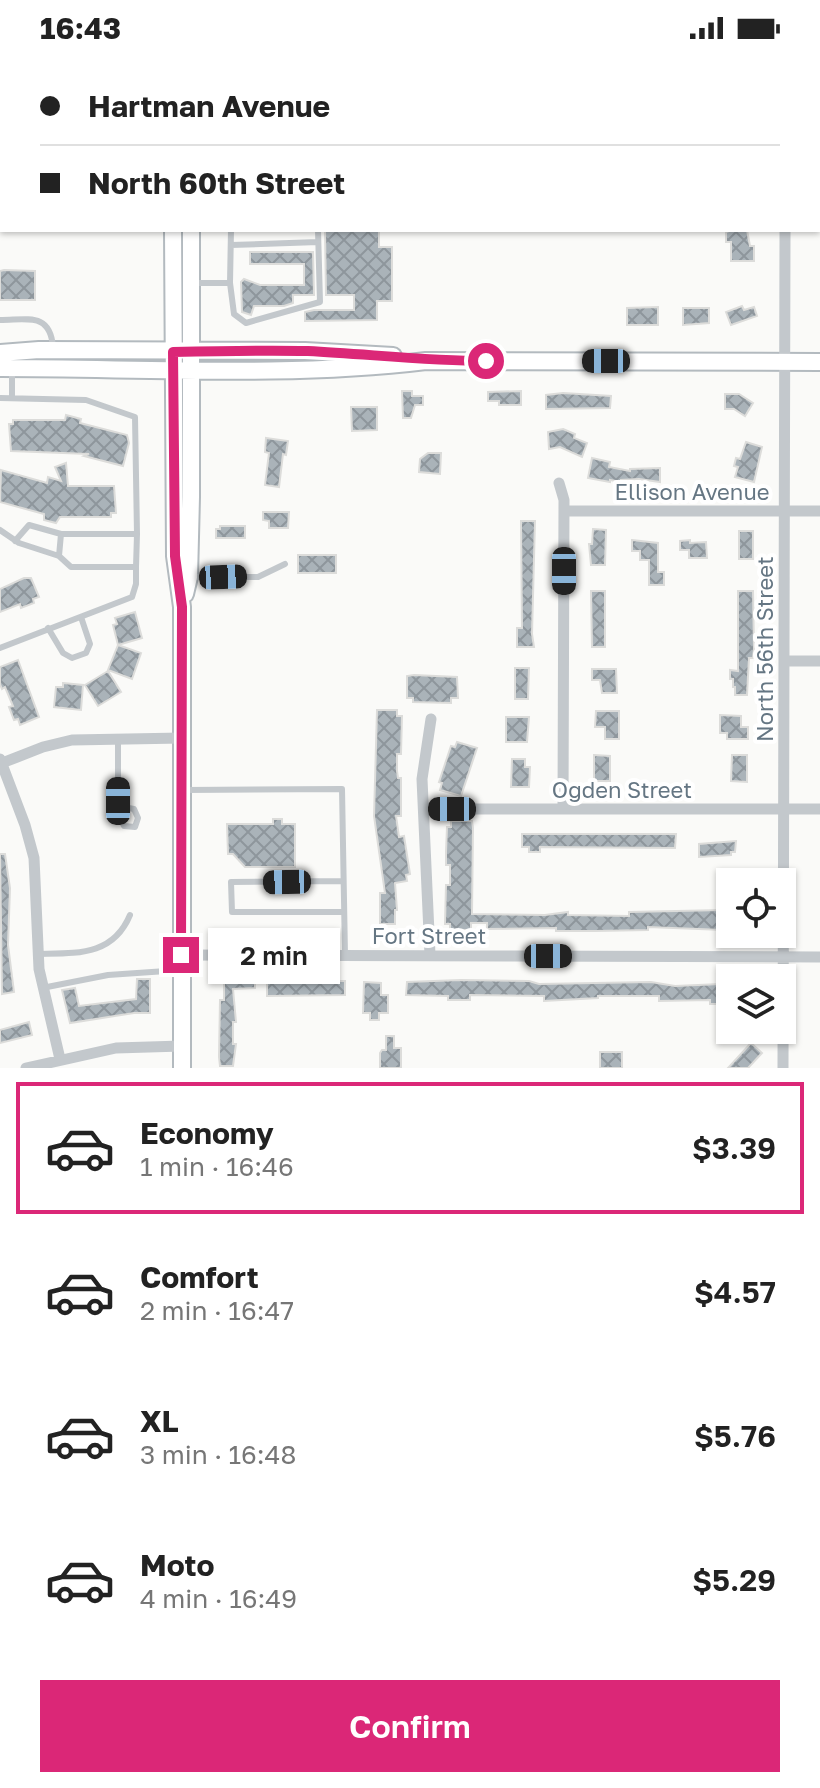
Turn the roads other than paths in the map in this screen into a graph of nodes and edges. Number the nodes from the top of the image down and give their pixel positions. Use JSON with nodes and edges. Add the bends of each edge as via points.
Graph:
{"nodes":[{"id":1,"x":173,"y":232,"type":"edge"},
{"id":2,"x":191,"y":232,"type":"edge"},
{"id":3,"x":231,"y":232,"type":"edge"},
{"id":4,"x":318,"y":232,"type":"edge"},
{"id":5,"x":785,"y":232,"type":"edge"},
{"id":6,"x":318,"y":242,"type":"junction"},
{"id":7,"x":231,"y":245,"type":"junction"},
{"id":8,"x":192,"y":283,"type":"junction"},
{"id":9,"x":230,"y":283,"type":"junction"},
{"id":10,"x":0,"y":320,"type":"edge"},
{"id":11,"x":53,"y":350,"type":"junction"},
{"id":12,"x":192,"y":351,"type":"junction"},
{"id":13,"x":173,"y":352,"type":"junction"},
{"id":14,"x":0,"y":353,"type":"edge"},
{"id":15,"x":426,"y":361,"type":"junction"},
{"id":16,"x":785,"y":362,"type":"junction"},
{"id":17,"x":820,"y":362,"type":"edge"},
{"id":18,"x":6,"y":368,"type":"edge"},
{"id":19,"x":173,"y":370,"type":"junction"},
{"id":20,"x":192,"y":370,"type":"junction"},
{"id":21,"x":0,"y":398,"type":"edge"},
{"id":22,"x":12,"y":398,"type":"junction"},
{"id":23,"x":559,"y":483,"type":"dead end"},
{"id":24,"x":565,"y":511,"type":"junction"},
{"id":25,"x":784,"y":511,"type":"junction"},
{"id":26,"x":820,"y":511,"type":"edge"},
{"id":27,"x":0,"y":530,"type":"edge"},
{"id":28,"x":61,"y":534,"type":"junction"},
{"id":29,"x":137,"y":534,"type":"junction"},
{"id":30,"x":15,"y":541,"type":"junction"},
{"id":31,"x":59,"y":556,"type":"junction"},
{"id":32,"x":285,"y":564,"type":"dead end"},
{"id":33,"x":136,"y":567,"type":"junction"},
{"id":34,"x":189,"y":577,"type":"junction"},
{"id":35,"x":182,"y":607,"type":"junction"},
{"id":36,"x":81,"y":617,"type":"junction"},
{"id":37,"x":48,"y":628,"type":"junction"},
{"id":38,"x":0,"y":648,"type":"edge"},
{"id":39,"x":784,"y":661,"type":"junction"},
{"id":40,"x":820,"y":661,"type":"edge"},
{"id":41,"x":431,"y":719,"type":"dead end"},
{"id":42,"x":118,"y":738,"type":"junction"},
{"id":43,"x":182,"y":738,"type":"junction"},
{"id":44,"x":1,"y":761,"type":"edge"},
{"id":45,"x":182,"y":790,"type":"junction"},
{"id":46,"x":118,"y":806,"type":"dead end"},
{"id":47,"x":424,"y":809,"type":"junction"},
{"id":48,"x":563,"y":809,"type":"junction"},
{"id":49,"x":783,"y":809,"type":"junction"},
{"id":50,"x":820,"y":809,"type":"edge"},
{"id":51,"x":343,"y":881,"type":"junction"},
{"id":52,"x":344,"y":912,"type":"junction"},
{"id":53,"x":130,"y":915,"type":"dead end"},
{"id":54,"x":38,"y":954,"type":"junction"},
{"id":55,"x":345,"y":955,"type":"junction"},
{"id":56,"x":430,"y":955,"type":"junction"},
{"id":57,"x":783,"y":957,"type":"junction"},
{"id":58,"x":820,"y":957,"type":"edge"},
{"id":59,"x":182,"y":963,"type":"junction"},
{"id":60,"x":42,"y":988,"type":"junction"},
{"id":61,"x":182,"y":1046,"type":"junction"},
{"id":62,"x":60,"y":1059,"type":"junction"},
{"id":63,"x":26,"y":1068,"type":"edge"},
{"id":64,"x":182,"y":1068,"type":"edge"},
{"id":65,"x":783,"y":1068,"type":"edge"}],
"edges":[{"from":1,"to":13,"type":"main road"},
{"from":2,"to":8,"type":"main road"},
{"from":3,"to":7,"type":"lane"},
{"from":4,"to":6,"type":"lane"},
{"from":5,"to":16,"type":"street","name":"North 56th Street"},
{"from":6,"to":7,"type":"lane"},
{"from":6,"to":9,"type":"lane","via":[[320,302],[246,323],[234,314]]},
{"from":7,"to":9,"type":"lane"},
{"from":8,"to":9,"type":"lane"},
{"from":8,"to":12,"type":"main road"},
{"from":10,"to":11,"type":"lane","via":[[47,324]]},
{"from":11,"to":13,"type":"main road"},
{"from":11,"to":14,"type":"main road"},
{"from":12,"to":13,"type":"main road"},
{"from":12,"to":15,"type":"main road","via":[[305,351]]},
{"from":12,"to":20,"type":"main road"},
{"from":13,"to":19,"type":"main road"},
{"from":15,"to":16,"type":"main road"},
{"from":15,"to":20,"type":"main road"},
{"from":16,"to":17,"type":"main road"},
{"from":16,"to":25,"type":"street","name":"North 56th Street"},
{"from":18,"to":19,"type":"main road"},
{"from":18,"to":22,"type":"lane"},
{"from":19,"to":20,"type":"main road"},
{"from":19,"to":35,"type":"main road","via":[[175,556]]},
{"from":20,"to":34,"type":"main road"},
{"from":21,"to":22,"type":"lane"},
{"from":22,"to":29,"type":"lane","via":[[86,400],[135,417]]},
{"from":23,"to":24,"type":"street"},
{"from":24,"to":25,"type":"street","name":"Ellison Avenue"},
{"from":24,"to":48,"type":"street"},
{"from":25,"to":26,"type":"street","name":"Ellison Avenue"},
{"from":25,"to":39,"type":"street","name":"North 56th Street"},
{"from":27,"to":30,"type":"lane"},
{"from":28,"to":29,"type":"lane"},
{"from":28,"to":30,"type":"lane","via":[[29,525]]},
{"from":28,"to":31,"type":"lane"},
{"from":29,"to":33,"type":"lane"},
{"from":30,"to":31,"type":"lane"},
{"from":31,"to":33,"type":"lane","via":[[71,567]]},
{"from":32,"to":34,"type":"lane","via":[[258,577]]},
{"from":33,"to":36,"type":"lane","via":[[132,597]]},
{"from":34,"to":35,"type":"main road"},
{"from":35,"to":43,"type":"main road"},
{"from":36,"to":37,"type":"lane"},
{"from":36,"to":37,"type":"lane","via":[[90,644],[86,653],[72,658]]},
{"from":37,"to":38,"type":"lane"},
{"from":39,"to":40,"type":"street"},
{"from":39,"to":49,"type":"street","name":"North 56th Street"},
{"from":41,"to":47,"type":"street","via":[[422,779]]},
{"from":42,"to":43,"type":"street"},
{"from":42,"to":44,"type":"street","via":[[59,743]]},
{"from":42,"to":46,"type":"lane"},
{"from":43,"to":45,"type":"main road"},
{"from":44,"to":54,"type":"street","via":[[34,858]]},
{"from":45,"to":51,"type":"lane","via":[[342,789]]},
{"from":45,"to":59,"type":"main road"},
{"from":47,"to":48,"type":"street","name":"Ogden Street"},
{"from":47,"to":56,"type":"street"},
{"from":48,"to":49,"type":"street","name":"Ogden Street"},
{"from":49,"to":50,"type":"street","name":"Ogden Street"},
{"from":49,"to":57,"type":"street","name":"North 56th Street"},
{"from":51,"to":52,"type":"lane"},
{"from":51,"to":52,"type":"lane","via":[[231,882],[232,912]]},
{"from":52,"to":55,"type":"lane"},
{"from":53,"to":54,"type":"lane","via":[[123,932],[110,943]]},
{"from":54,"to":60,"type":"street"},
{"from":55,"to":56,"type":"street","name":"Fort Street"},
{"from":55,"to":59,"type":"street","name":"Fort Street"},
{"from":56,"to":57,"type":"street","name":"Fort Street"},
{"from":57,"to":58,"type":"street","name":"Fort Street"},
{"from":57,"to":65,"type":"street","name":"North 56th Street"},
{"from":59,"to":60,"type":"lane"},
{"from":59,"to":61,"type":"main road"},
{"from":60,"to":62,"type":"street"},
{"from":61,"to":62,"type":"street","via":[[116,1048]]},
{"from":61,"to":64,"type":"main road"},
{"from":62,"to":63,"type":"street"}]}
